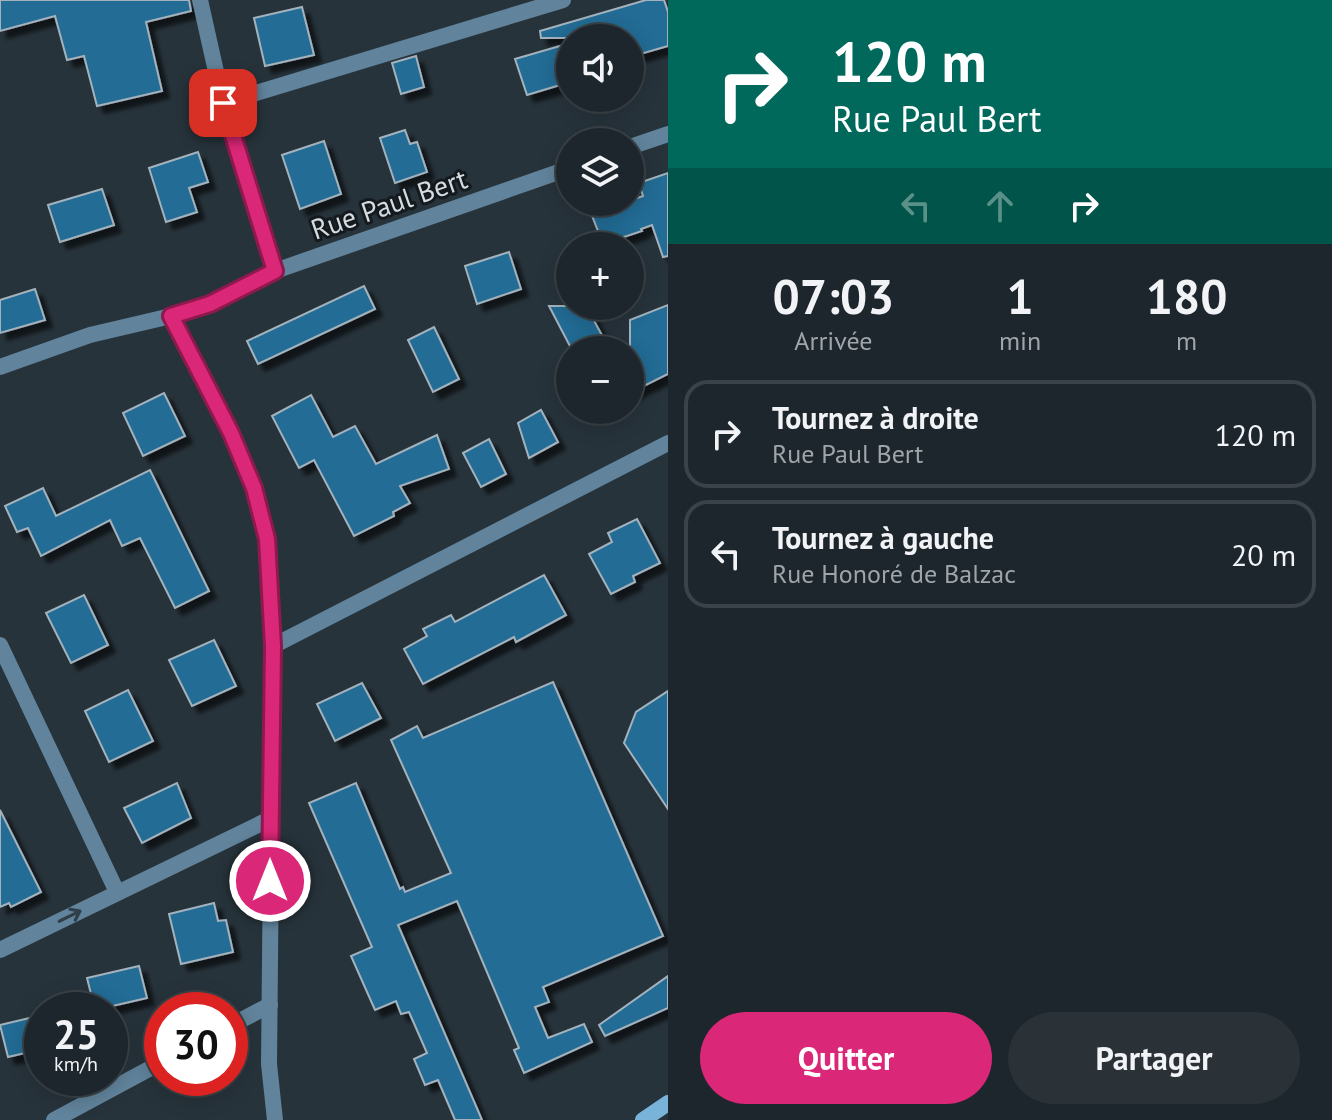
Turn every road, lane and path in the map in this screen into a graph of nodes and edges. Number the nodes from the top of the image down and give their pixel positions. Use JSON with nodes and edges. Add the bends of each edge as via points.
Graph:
{"nodes":[{"id":1,"x":200,"y":0,"type":"edge"},
{"id":2,"x":563,"y":0,"type":"edge"},
{"id":3,"x":223,"y":103,"type":"junction"},
{"id":4,"x":668,"y":134,"type":"edge"},
{"id":5,"x":644,"y":142,"type":"edge"},
{"id":6,"x":556,"y":173,"type":"edge"},
{"id":7,"x":275,"y":271,"type":"junction"},
{"id":8,"x":171,"y":316,"type":"junction"},
{"id":9,"x":0,"y":367,"type":"edge"},
{"id":10,"x":668,"y":443,"type":"edge"},
{"id":11,"x":0,"y":645,"type":"edge"},
{"id":12,"x":273,"y":646,"type":"junction"},
{"id":13,"x":270,"y":819,"type":"junction"},
{"id":14,"x":117,"y":892,"type":"junction"},
{"id":15,"x":0,"y":950,"type":"edge"},
{"id":16,"x":270,"y":1005,"type":"junction"},
{"id":17,"x":248,"y":1017,"type":"edge"},
{"id":18,"x":144,"y":1072,"type":"edge"},
{"id":19,"x":668,"y":1103,"type":"edge"},
{"id":20,"x":54,"y":1120,"type":"edge"},
{"id":21,"x":275,"y":1120,"type":"edge"},
{"id":22,"x":643,"y":1120,"type":"edge"}],
"edges":[{"from":1,"to":3,"type":"street"},
{"from":2,"to":3,"type":"street"},
{"from":3,"to":7,"type":"street"},
{"from":4,"to":5,"type":"street"},
{"from":6,"to":7,"type":"street","name":"Rue Paul Bert"},
{"from":7,"to":8,"type":"street","name":"Rue Paul Bert","via":[[210,304]]},
{"from":8,"to":9,"type":"street","name":"Rue Paul Bert","via":[[90,335]]},
{"from":8,"to":12,"type":"street","via":[[254,488],[267,539]]},
{"from":10,"to":12,"type":"street"},
{"from":11,"to":14,"type":"street"},
{"from":12,"to":13,"type":"street"},
{"from":13,"to":14,"type":"street"},
{"from":13,"to":16,"type":"street"},
{"from":15,"to":14,"type":"street","one_way":true},
{"from":16,"to":17,"type":"street"},
{"from":16,"to":21,"type":"street"},
{"from":18,"to":20,"type":"street"},
{"from":19,"to":22,"type":"street"}]}
